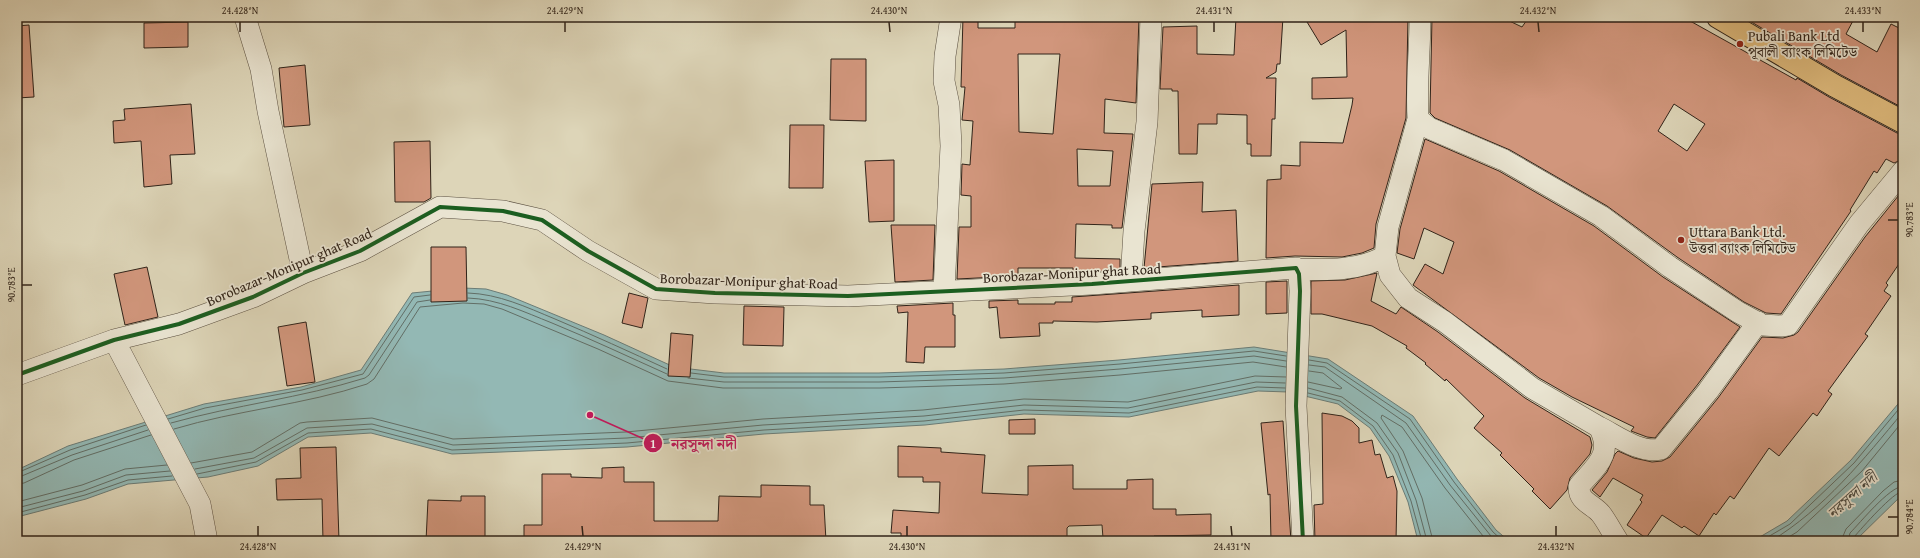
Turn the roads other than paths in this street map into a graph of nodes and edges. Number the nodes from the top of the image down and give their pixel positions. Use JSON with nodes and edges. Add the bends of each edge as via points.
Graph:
{"nodes":[{"id":1,"x":245,"y":17,"type":"edge"},
{"id":2,"x":951,"y":17,"type":"edge"},
{"id":3,"x":1151,"y":17,"type":"edge"},
{"id":4,"x":1420,"y":17,"type":"edge"},
{"id":5,"x":1718,"y":17,"type":"edge"},
{"id":6,"x":1418,"y":119,"type":"junction"},
{"id":7,"x":1903,"y":122,"type":"edge"},
{"id":8,"x":1903,"y":171,"type":"edge"},
{"id":9,"x":1385,"y":256,"type":"junction"},
{"id":10,"x":1298,"y":269,"type":"junction"},
{"id":11,"x":303,"y":273,"type":"junction"},
{"id":12,"x":1131,"y":282,"type":"junction"},
{"id":13,"x":944,"y":291,"type":"junction"},
{"id":14,"x":1758,"y":322,"type":"junction"},
{"id":15,"x":114,"y":340,"type":"junction"},
{"id":16,"x":17,"y":375,"type":"edge"},
{"id":17,"x":1599,"y":426,"type":"junction"},
{"id":18,"x":207,"y":541,"type":"edge"},
{"id":19,"x":1303,"y":541,"type":"edge"},
{"id":20,"x":1618,"y":541,"type":"edge"}],
"edges":[{"from":1,"to":11,"type":"street","via":[[261,69]]},
{"from":2,"to":13,"type":"street","via":[[944,81],[949,105],[951,146]]},
{"from":3,"to":12,"type":"street","via":[[1147,122],[1134,231]]},
{"from":4,"to":6,"type":"street"},
{"from":5,"to":7,"type":"main road","via":[[1834,86]]},
{"from":6,"to":9,"type":"street","via":[[1388,227]]},
{"from":6,"to":14,"type":"street","via":[[1429,128],[1504,160],[1601,216],[1738,312]]},
{"from":8,"to":14,"type":"street","via":[[1859,224],[1788,324],[1772,326]]},
{"from":9,"to":10,"type":"street","name":"Borobazar-Monipur ghat Road","via":[[1366,265],[1335,269]]},
{"from":9,"to":17,"type":"street","via":[[1390,275],[1408,298],[1445,322],[1532,388]]},
{"from":10,"to":12,"type":"street","name":"Borobazar-Monipur ghat Road"},
{"from":10,"to":19,"type":"street","via":[[1300,312],[1296,406]]},
{"from":11,"to":13,"type":"street","name":"Borobazar-Monipur ghat Road","via":[[360,251],[440,207],[503,211],[542,220],[656,289],[848,296]]},
{"from":11,"to":15,"type":"street","name":"Borobazar-Monipur ghat Road","via":[[253,297],[179,324]]},
{"from":12,"to":13,"type":"street","name":"Borobazar-Monipur ghat Road"},
{"from":14,"to":17,"type":"street","via":[[1708,391],[1660,449],[1652,451],[1637,446]]},
{"from":15,"to":16,"type":"street","name":"Borobazar-Monipur ghat Road"},
{"from":15,"to":18,"type":"street","via":[[200,504]]},
{"from":17,"to":20,"type":"street","via":[[1606,446],[1604,456],[1579,486],[1579,492],[1582,500],[1600,513]]}]}
